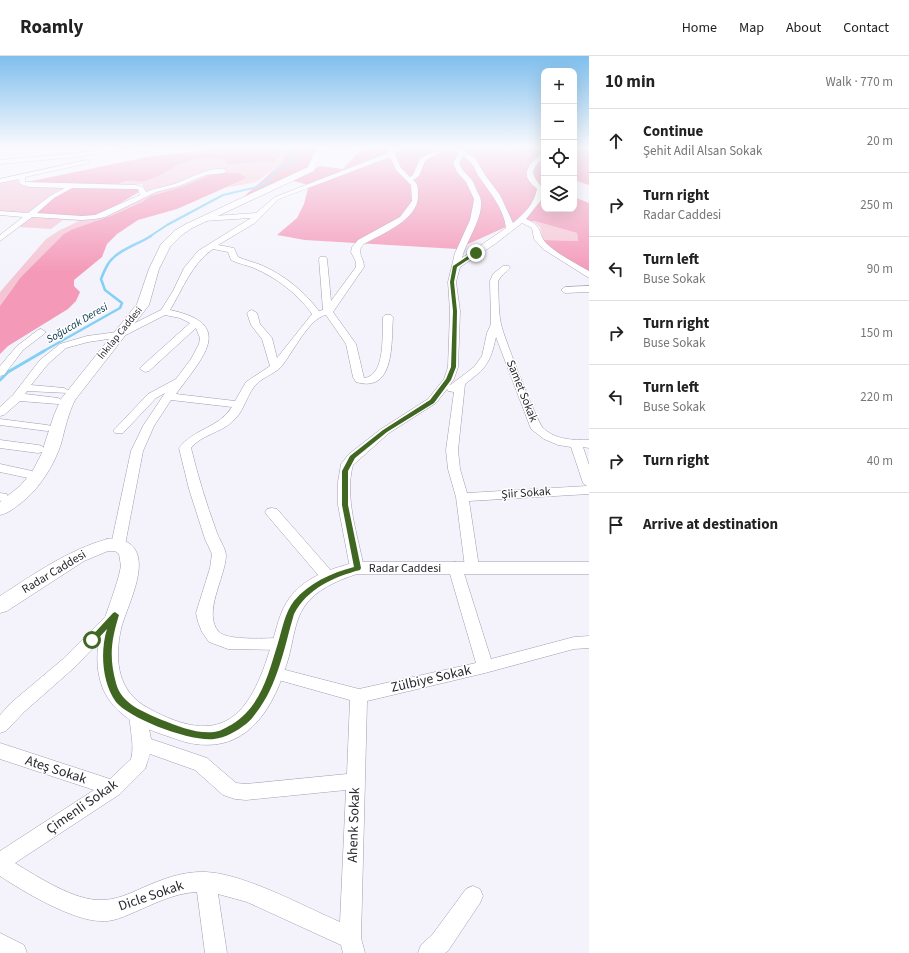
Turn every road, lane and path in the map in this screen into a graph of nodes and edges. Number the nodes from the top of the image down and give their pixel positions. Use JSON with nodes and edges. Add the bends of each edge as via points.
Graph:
{"nodes":[{"id":1,"x":67,"y":189,"type":"edge"},
{"id":2,"x":141,"y":189,"type":"edge"},
{"id":3,"x":164,"y":189,"type":"edge"},
{"id":4,"x":268,"y":189,"type":"edge"},
{"id":5,"x":299,"y":189,"type":"edge"},
{"id":6,"x":414,"y":189,"type":"edge"},
{"id":7,"x":472,"y":189,"type":"edge"},
{"id":8,"x":493,"y":189,"type":"edge"},
{"id":9,"x":540,"y":189,"type":"edge"},
{"id":10,"x":146,"y":194,"type":"junction"},
{"id":11,"x":0,"y":213,"type":"edge"},
{"id":12,"x":30,"y":215,"type":"junction"},
{"id":13,"x":259,"y":215,"type":"junction"},
{"id":14,"x":204,"y":219,"type":"junction"},
{"id":15,"x":523,"y":220,"type":"junction"},
{"id":16,"x":510,"y":229,"type":"junction"},
{"id":17,"x":0,"y":240,"type":"edge"},
{"id":18,"x":211,"y":246,"type":"junction"},
{"id":19,"x":323,"y":259,"type":"dead end"},
{"id":20,"x":455,"y":266,"type":"junction"},
{"id":21,"x":506,"y":268,"type":"dead end"},
{"id":22,"x":589,"y":275,"type":"edge"},
{"id":23,"x":564,"y":290,"type":"dead end"},
{"id":24,"x":589,"y":290,"type":"edge"},
{"id":25,"x":164,"y":312,"type":"junction"},
{"id":26,"x":328,"y":312,"type":"junction"},
{"id":27,"x":252,"y":313,"type":"dead end"},
{"id":28,"x":316,"y":314,"type":"junction"},
{"id":29,"x":388,"y":317,"type":"dead end"},
{"id":30,"x":196,"y":323,"type":"junction"},
{"id":31,"x":496,"y":324,"type":"junction"},
{"id":32,"x":41,"y":332,"type":"dead end"},
{"id":33,"x":119,"y":336,"type":"junction"},
{"id":34,"x":275,"y":367,"type":"junction"},
{"id":35,"x":145,"y":369,"type":"dead end"},
{"id":36,"x":0,"y":373,"type":"edge"},
{"id":37,"x":180,"y":380,"type":"junction"},
{"id":38,"x":460,"y":384,"type":"junction"},
{"id":39,"x":24,"y":388,"type":"junction"},
{"id":40,"x":64,"y":391,"type":"dead end"},
{"id":41,"x":168,"y":396,"type":"junction"},
{"id":42,"x":17,"y":397,"type":"junction"},
{"id":43,"x":58,"y":401,"type":"dead end"},
{"id":44,"x":432,"y":401,"type":"junction"},
{"id":45,"x":240,"y":405,"type":"junction"},
{"id":46,"x":0,"y":413,"type":"edge"},
{"id":47,"x":0,"y":422,"type":"edge"},
{"id":48,"x":47,"y":428,"type":"dead end"},
{"id":49,"x":119,"y":431,"type":"dead end"},
{"id":50,"x":0,"y":444,"type":"edge"},
{"id":51,"x":576,"y":444,"type":"junction"},
{"id":52,"x":589,"y":444,"type":"edge"},
{"id":53,"x":38,"y":449,"type":"dead end"},
{"id":54,"x":0,"y":468,"type":"edge"},
{"id":55,"x":28,"y":474,"type":"dead end"},
{"id":56,"x":589,"y":483,"type":"edge"},
{"id":57,"x":589,"y":490,"type":"edge"},
{"id":58,"x":462,"y":497,"type":"junction"},
{"id":59,"x":0,"y":510,"type":"edge"},
{"id":60,"x":272,"y":512,"type":"dead end"},
{"id":61,"x":118,"y":545,"type":"junction"},
{"id":62,"x":464,"y":567,"type":"junction"},
{"id":63,"x":357,"y":568,"type":"junction"},
{"id":64,"x":589,"y":568,"type":"edge"},
{"id":65,"x":329,"y":578,"type":"junction"},
{"id":66,"x":0,"y":606,"type":"edge"},
{"id":67,"x":115,"y":615,"type":"junction"},
{"id":68,"x":589,"y":642,"type":"edge"},
{"id":69,"x":282,"y":644,"type":"junction"},
{"id":70,"x":485,"y":667,"type":"junction"},
{"id":71,"x":274,"y":673,"type":"junction"},
{"id":72,"x":359,"y":696,"type":"junction"},
{"id":73,"x":137,"y":713,"type":"junction"},
{"id":74,"x":0,"y":726,"type":"edge"},
{"id":75,"x":142,"y":744,"type":"junction"},
{"id":76,"x":0,"y":752,"type":"edge"},
{"id":77,"x":356,"y":781,"type":"junction"},
{"id":78,"x":113,"y":788,"type":"junction"},
{"id":79,"x":0,"y":862,"type":"edge"},
{"id":80,"x":0,"y":865,"type":"edge"},
{"id":81,"x":206,"y":882,"type":"junction"},
{"id":82,"x":473,"y":896,"type":"dead end"},
{"id":83,"x":0,"y":944,"type":"edge"},
{"id":84,"x":352,"y":946,"type":"edge"},
{"id":85,"x":16,"y":953,"type":"edge"},
{"id":86,"x":216,"y":953,"type":"edge"},
{"id":87,"x":429,"y":953,"type":"edge"}],
"edges":[{"from":1,"to":12,"type":"street","via":[[56,194]]},
{"from":2,"to":10,"type":"street","via":[[142,193]]},
{"from":3,"to":10,"type":"street"},
{"from":4,"to":14,"type":"street","name":"İnkılap Caddesi"},
{"from":5,"to":13,"type":"street","via":[[277,198]]},
{"from":6,"to":26,"type":"street","via":[[415,199],[408,215],[399,223],[358,245],[355,252],[360,267]]},
{"from":7,"to":20,"type":"street","via":[[477,199],[474,220]]},
{"from":8,"to":16,"type":"street","via":[[509,220]]},
{"from":9,"to":15,"type":"street","via":[[536,205]]},
{"from":10,"to":12,"type":"street","via":[[95,217]]},
{"from":11,"to":12,"type":"street"},
{"from":12,"to":17,"type":"street"},
{"from":13,"to":14,"type":"street"},
{"from":13,"to":18,"type":"street"},
{"from":14,"to":33,"type":"street","name":"İnkılap Caddesi","via":[[183,229],[166,246],[154,269],[143,305]]},
{"from":15,"to":16,"type":"street"},
{"from":15,"to":22,"type":"street","via":[[536,227],[538,239],[546,247]]},
{"from":16,"to":20,"type":"street"},
{"from":18,"to":25,"type":"street","via":[[188,268],[178,291]]},
{"from":18,"to":28,"type":"street","via":[[231,250],[234,258],[279,279],[296,291]]},
{"from":19,"to":26,"type":"street"},
{"from":20,"to":44,"type":"street","via":[[452,282],[455,311],[453,367],[449,380]]},
{"from":21,"to":31,"type":"street","via":[[494,281]]},
{"from":23,"to":24,"type":"street"},
{"from":25,"to":30,"type":"street","via":[[186,317]]},
{"from":25,"to":33,"type":"street"},
{"from":26,"to":28,"type":"street"},
{"from":26,"to":29,"type":"street","via":[[351,344],[358,378],[365,381],[374,377],[383,366],[386,357]]},
{"from":27,"to":34,"type":"street","via":[[256,325],[267,338]]},
{"from":28,"to":34,"type":"street"},
{"from":30,"to":35,"type":"street"},
{"from":30,"to":37,"type":"street","via":[[203,333],[204,342]]},
{"from":31,"to":38,"type":"street","via":[[487,356]]},
{"from":31,"to":51,"type":"street","name":"Samet Sokak","via":[[537,429],[554,440]]},
{"from":32,"to":36,"type":"street","via":[[20,348]]},
{"from":33,"to":39,"type":"street","via":[[63,346],[44,362]]},
{"from":33,"to":59,"type":"street","name":"İnkılap Caddesi","via":[[68,399],[52,449],[39,476],[21,495]]},
{"from":34,"to":45,"type":"street","via":[[251,383]]},
{"from":37,"to":41,"type":"street"},
{"from":37,"to":49,"type":"street","via":[[152,396]]},
{"from":38,"to":44,"type":"street"},
{"from":38,"to":58,"type":"street","via":[[452,450]]},
{"from":39,"to":40,"type":"street"},
{"from":39,"to":42,"type":"street"},
{"from":41,"to":45,"type":"street"},
{"from":41,"to":61,"type":"street","via":[[135,453]]},
{"from":42,"to":43,"type":"street"},
{"from":42,"to":46,"type":"street"},
{"from":44,"to":63,"type":"street","via":[[385,431],[352,457],[347,464],[345,505]]},
{"from":45,"to":69,"type":"street","via":[[228,421],[191,441],[185,448],[195,489],[219,554],[204,613],[210,632],[215,638],[228,643]]},
{"from":47,"to":48,"type":"street"},
{"from":50,"to":53,"type":"street"},
{"from":51,"to":52,"type":"street","name":"Samet Sokak"},
{"from":51,"to":56,"type":"street"},
{"from":54,"to":55,"type":"street"},
{"from":57,"to":58,"type":"street","name":"Şiir Sokak"},
{"from":58,"to":62,"type":"street"},
{"from":60,"to":65,"type":"street"},
{"from":61,"to":66,"type":"street","name":"Radar Caddesi","via":[[97,547],[80,555]]},
{"from":61,"to":67,"type":"street","name":"Radar Caddesi","via":[[125,549],[130,565]]},
{"from":62,"to":63,"type":"street","name":"Radar Caddesi"},
{"from":62,"to":64,"type":"street","name":"Radar Caddesi"},
{"from":62,"to":70,"type":"street"},
{"from":63,"to":65,"type":"street","name":"Radar Caddesi"},
{"from":65,"to":69,"type":"street","name":"Radar Caddesi","via":[[296,603],[290,614]]},
{"from":67,"to":73,"type":"street","name":"Radar Caddesi","via":[[107,651],[112,685],[120,700]]},
{"from":67,"to":74,"type":"street","via":[[69,664],[18,707]]},
{"from":68,"to":70,"type":"street","name":"Zülbiye Sokak","via":[[574,643]]},
{"from":69,"to":71,"type":"street","name":"Radar Caddesi"},
{"from":70,"to":72,"type":"street","name":"Zülbiye Sokak"},
{"from":71,"to":72,"type":"street","name":"Zülbiye Sokak"},
{"from":71,"to":73,"type":"street","name":"Radar Caddesi","via":[[262,699],[252,713],[224,733],[213,736],[182,732]]},
{"from":72,"to":77,"type":"street","name":"Ahenk Sokak"},
{"from":73,"to":75,"type":"street","name":"Çimenli Sokak"},
{"from":75,"to":77,"type":"street","via":[[201,764],[235,791]]},
{"from":75,"to":78,"type":"street","name":"Çimenli Sokak","via":[[138,763]]},
{"from":76,"to":78,"type":"street","name":"Ateş Sokak"},
{"from":77,"to":84,"type":"street","name":"Ahenk Sokak"},
{"from":78,"to":79,"type":"street","name":"Çimenli Sokak"},
{"from":80,"to":81,"type":"street","name":"Dicle Sokak","via":[[23,880],[86,909],[98,911],[130,904],[182,884]]},
{"from":81,"to":84,"type":"street","name":"Dicle Sokak","via":[[226,884],[249,892]]},
{"from":81,"to":86,"type":"street"},
{"from":82,"to":87,"type":"street","via":[[440,943]]},
{"from":83,"to":85,"type":"street"}]}
